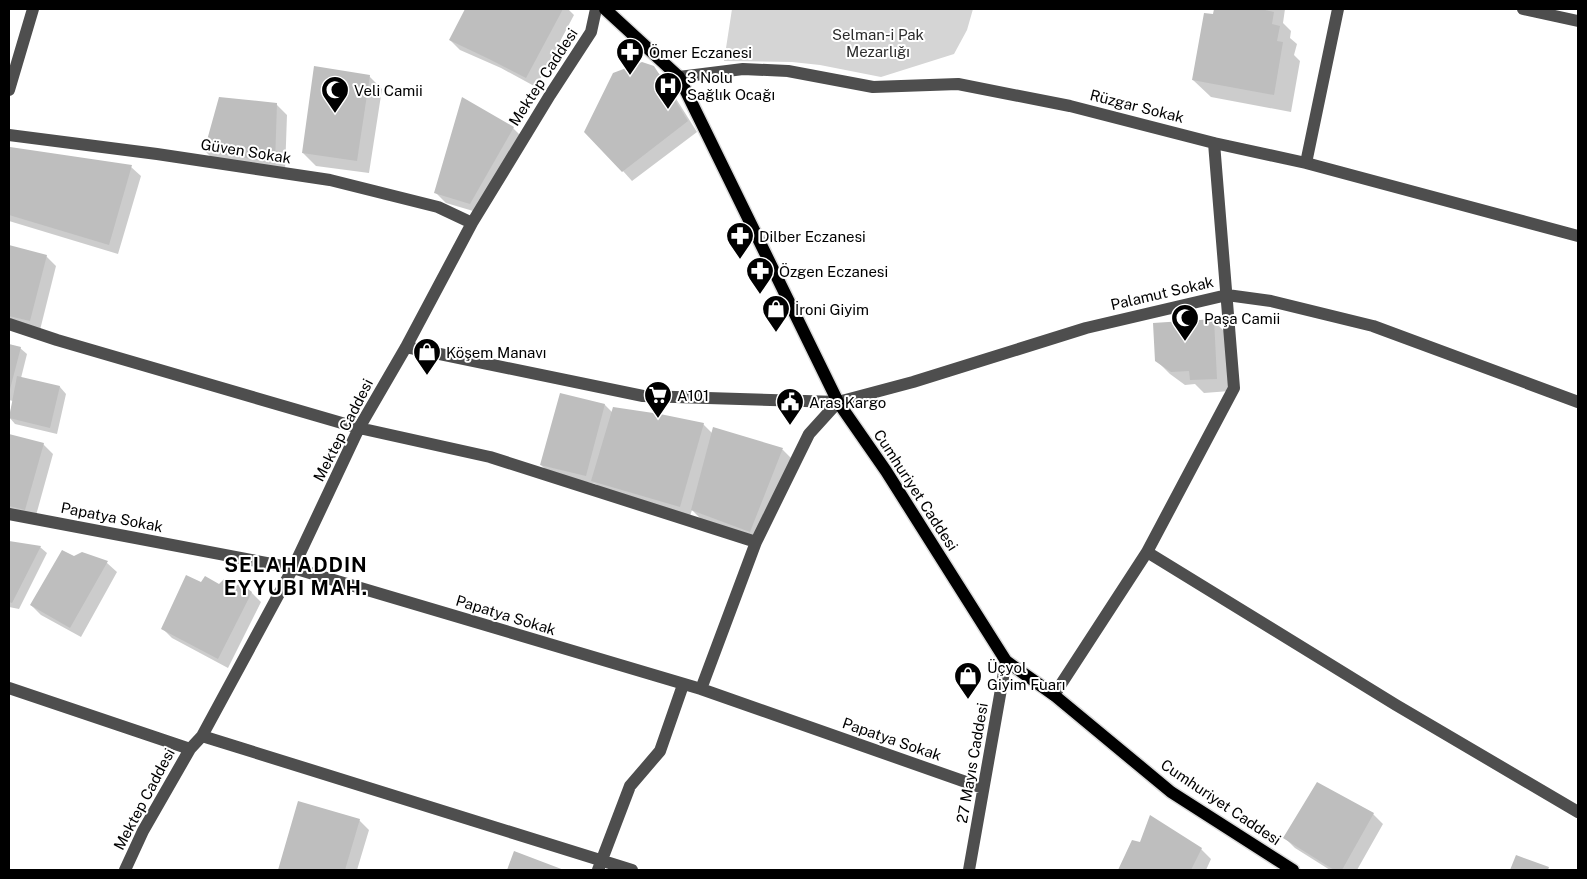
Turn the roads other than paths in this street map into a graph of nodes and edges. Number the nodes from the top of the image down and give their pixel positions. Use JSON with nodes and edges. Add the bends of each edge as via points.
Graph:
{"nodes":[{"id":1,"x":33,"y":9,"type":"edge"},
{"id":2,"x":596,"y":9,"type":"edge"},
{"id":3,"x":605,"y":9,"type":"edge"},
{"id":4,"x":1338,"y":9,"type":"edge"},
{"id":5,"x":1523,"y":9,"type":"edge"},
{"id":6,"x":1578,"y":21,"type":"edge"},
{"id":7,"x":679,"y":77,"type":"junction"},
{"id":8,"x":9,"y":90,"type":"edge"},
{"id":9,"x":9,"y":135,"type":"edge"},
{"id":10,"x":1214,"y":143,"type":"junction"},
{"id":11,"x":1306,"y":164,"type":"junction"},
{"id":12,"x":472,"y":223,"type":"junction"},
{"id":13,"x":1578,"y":236,"type":"edge"},
{"id":14,"x":1227,"y":295,"type":"junction"},
{"id":15,"x":9,"y":324,"type":"edge"},
{"id":16,"x":406,"y":347,"type":"junction"},
{"id":17,"x":838,"y":402,"type":"junction"},
{"id":18,"x":1578,"y":402,"type":"edge"},
{"id":19,"x":359,"y":428,"type":"junction"},
{"id":20,"x":9,"y":514,"type":"edge"},
{"id":21,"x":756,"y":542,"type":"junction"},
{"id":22,"x":1147,"y":552,"type":"junction"},
{"id":23,"x":293,"y":568,"type":"junction"},
{"id":24,"x":1006,"y":661,"type":"junction"},
{"id":25,"x":683,"y":684,"type":"junction"},
{"id":26,"x":9,"y":688,"type":"edge"},
{"id":27,"x":701,"y":689,"type":"junction"},
{"id":28,"x":1054,"y":695,"type":"junction"},
{"id":29,"x":202,"y":736,"type":"junction"},
{"id":30,"x":190,"y":749,"type":"junction"},
{"id":31,"x":983,"y":788,"type":"junction"},
{"id":32,"x":1578,"y":812,"type":"edge"},
{"id":33,"x":600,"y":866,"type":"edge"},
{"id":34,"x":125,"y":870,"type":"edge"},
{"id":35,"x":632,"y":870,"type":"edge"},
{"id":36,"x":969,"y":870,"type":"edge"},
{"id":37,"x":1293,"y":870,"type":"edge"}],
"edges":[{"from":1,"to":8,"type":"street"},
{"from":2,"to":12,"type":"street","name":"Mektep Caddesi","via":[[591,32]]},
{"from":3,"to":7,"type":"main road","name":"Cumhuriyet Caddesi"},
{"from":4,"to":11,"type":"street"},
{"from":5,"to":6,"type":"street"},
{"from":7,"to":10,"type":"street","name":"Rüzgar Sokak","via":[[744,69],[788,71],[873,87],[958,84],[1070,106]]},
{"from":7,"to":17,"type":"main road","name":"Cumhuriyet Caddesi"},
{"from":9,"to":12,"type":"street","name":"Güven Sokak","via":[[330,180],[438,207]]},
{"from":10,"to":11,"type":"street","name":"Rüzgar Sokak"},
{"from":10,"to":14,"type":"street"},
{"from":11,"to":13,"type":"street","name":"Rüzgar Sokak"},
{"from":12,"to":16,"type":"street","name":"Mektep Caddesi"},
{"from":14,"to":17,"type":"street","name":"Palamut Sokak","via":[[1086,328]]},
{"from":14,"to":18,"type":"street","name":"Palamut Sokak","via":[[1271,301],[1373,326]]},
{"from":14,"to":22,"type":"street","via":[[1234,388]]},
{"from":15,"to":19,"type":"street"},
{"from":16,"to":17,"type":"street","name":"Palamut Sokak","via":[[643,396]]},
{"from":16,"to":19,"type":"street","name":"Mektep Caddesi"},
{"from":17,"to":21,"type":"street","via":[[809,434]]},
{"from":17,"to":24,"type":"main road","name":"Cumhuriyet Caddesi","via":[[886,471]]},
{"from":19,"to":21,"type":"street","via":[[490,457]]},
{"from":19,"to":23,"type":"street","name":"Mektep Caddesi"},
{"from":20,"to":23,"type":"street","name":"Papatya Sokak"},
{"from":21,"to":27,"type":"street"},
{"from":22,"to":28,"type":"street"},
{"from":22,"to":32,"type":"street","via":[[1396,706]]},
{"from":23,"to":25,"type":"street","name":"Papatya Sokak"},
{"from":23,"to":29,"type":"street","name":"Mektep Caddesi"},
{"from":24,"to":28,"type":"main road","name":"Cumhuriyet Caddesi"},
{"from":24,"to":31,"type":"street","name":"27 Mayıs Caddesi"},
{"from":25,"to":27,"type":"street","name":"Papatya Sokak"},
{"from":25,"to":33,"type":"street","via":[[660,751],[630,786]]},
{"from":26,"to":30,"type":"street"},
{"from":27,"to":31,"type":"street","name":"Papatya Sokak"},
{"from":28,"to":37,"type":"main road","name":"Cumhuriyet Caddesi","via":[[1171,792]]},
{"from":29,"to":30,"type":"street","name":"Mektep Caddesi"},
{"from":29,"to":33,"type":"street"},
{"from":30,"to":34,"type":"street","name":"Mektep Caddesi","via":[[143,831]]},
{"from":31,"to":36,"type":"street","name":"27 Mayıs Caddesi"},
{"from":33,"to":35,"type":"street"}]}
